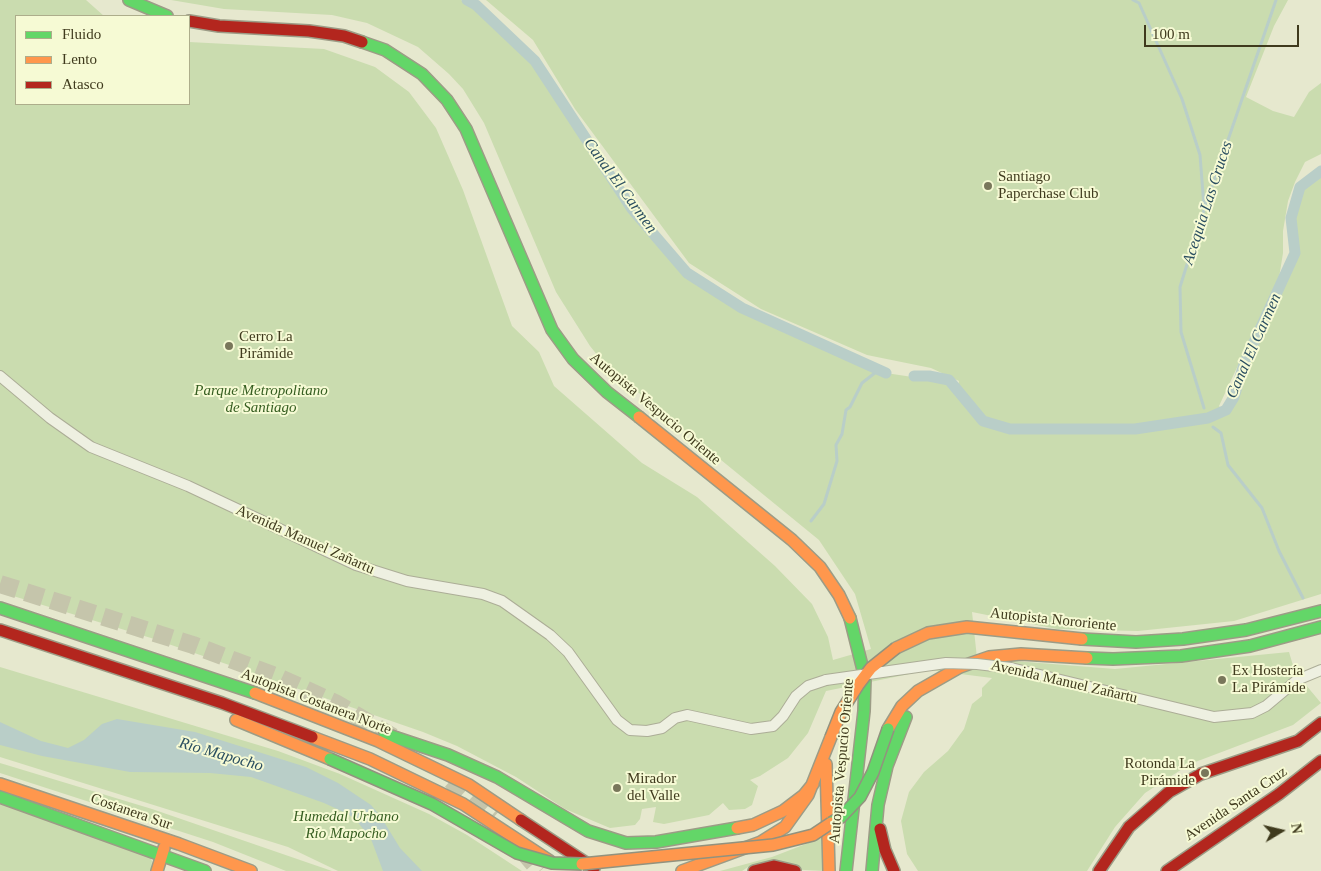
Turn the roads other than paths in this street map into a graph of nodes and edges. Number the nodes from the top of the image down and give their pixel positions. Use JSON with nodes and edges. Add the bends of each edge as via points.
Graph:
{"nodes":[{"id":1,"x":129,"y":0,"type":"edge"},
{"id":2,"x":165,"y":15,"type":"edge"},
{"id":3,"x":190,"y":21,"type":"edge"},
{"id":4,"x":0,"y":376,"type":"edge"},
{"id":5,"x":0,"y":608,"type":"edge"},
{"id":6,"x":1321,"y":611,"type":"edge"},
{"id":7,"x":1321,"y":628,"type":"edge"},
{"id":8,"x":0,"y":630,"type":"edge"},
{"id":9,"x":1321,"y":670,"type":"edge"},
{"id":10,"x":937,"y":680,"type":"junction"},
{"id":11,"x":160,"y":682,"type":"junction"},
{"id":12,"x":306,"y":711,"type":"junction"},
{"id":13,"x":1321,"y":723,"type":"edge"},
{"id":14,"x":831,"y":737,"type":"junction"},
{"id":15,"x":414,"y":744,"type":"junction"},
{"id":16,"x":1321,"y":761,"type":"edge"},
{"id":17,"x":0,"y":784,"type":"edge"},
{"id":18,"x":814,"y":784,"type":"junction"},
{"id":19,"x":0,"y":797,"type":"edge"},
{"id":20,"x":533,"y":812,"type":"dead end"},
{"id":21,"x":877,"y":815,"type":"junction"},
{"id":22,"x":852,"y":819,"type":"junction"},
{"id":23,"x":166,"y":840,"type":"junction"},
{"id":24,"x":179,"y":844,"type":"junction"},
{"id":25,"x":593,"y":852,"type":"dead end"},
{"id":26,"x":162,"y":855,"type":"junction"},
{"id":27,"x":173,"y":865,"type":"edge"},
{"id":28,"x":158,"y":871,"type":"edge"},
{"id":29,"x":205,"y":871,"type":"edge"},
{"id":30,"x":251,"y":871,"type":"edge"},
{"id":31,"x":565,"y":871,"type":"edge"},
{"id":32,"x":598,"y":871,"type":"edge"},
{"id":33,"x":620,"y":871,"type":"edge"},
{"id":34,"x":682,"y":871,"type":"edge"},
{"id":35,"x":754,"y":871,"type":"edge"},
{"id":36,"x":795,"y":871,"type":"edge"},
{"id":37,"x":829,"y":871,"type":"edge"},
{"id":38,"x":846,"y":871,"type":"edge"},
{"id":39,"x":857,"y":871,"type":"edge"},
{"id":40,"x":872,"y":871,"type":"edge"},
{"id":41,"x":877,"y":871,"type":"edge"},
{"id":42,"x":894,"y":871,"type":"edge"},
{"id":43,"x":1099,"y":871,"type":"edge"},
{"id":44,"x":1167,"y":871,"type":"edge"}],
"edges":[{"from":1,"to":2,"type":"main road"},
{"from":3,"to":22,"type":"main road","name":"Autopista Vespucio Oriente","via":[[309,31],[355,39],[401,59],[439,90],[472,140],[540,305],[552,330],[573,358],[621,404],[803,550],[820,567],[839,595],[852,622],[866,678]]},
{"from":4,"to":9,"type":"street","name":"Avenida Manuel Zañartu","bridge":true,"via":[[91,447],[188,486],[356,565],[407,581],[483,594],[502,601],[544,630],[568,652],[616,720],[630,730],[662,728],[675,718],[687,715],[751,729],[773,726],[808,686],[826,680],[946,664],[1011,668],[1214,716],[1252,713],[1266,706],[1297,680]]},
{"from":5,"to":12,"type":"main road","name":"Autopista Costanera Norte"},
{"from":6,"to":14,"type":"main road","name":"Autopista Nororiente","bridge":true,"via":[[1262,627],[1199,638],[1136,642],[1072,639],[967,627],[928,633],[896,648],[872,668],[854,689]]},
{"from":7,"to":10,"type":"main road","via":[[1233,650],[1146,658],[1000,655],[970,663]]},
{"from":8,"to":11,"type":"main road"},
{"from":10,"to":11,"type":"main road","bridge":true,"via":[[910,698],[897,714],[860,797],[841,817],[812,835],[773,845],[593,864],[560,864],[522,855],[432,804],[221,713]]},
{"from":10,"to":21,"type":"main road","via":[[903,722],[888,760]]},
{"from":11,"to":31,"type":"main road","via":[[307,734],[395,770],[463,804]]},
{"from":12,"to":15,"type":"main road"},
{"from":12,"to":32,"type":"main road","name":"Autopista Costanera Norte","via":[[378,741],[468,786]]},
{"from":13,"to":43,"type":"main road","name":"Avenida Santa Cruz","via":[[1298,741],[1201,774],[1169,792],[1130,827]]},
{"from":14,"to":18,"type":"main road"},
{"from":14,"to":37,"type":"main road","bridge":true,"via":[[825,780]]},
{"from":15,"to":18,"type":"main road","via":[[497,777],[579,826],[617,842],[635,844],[753,825],[783,811]]},
{"from":15,"to":20,"type":"main road","via":[[474,775]]},
{"from":16,"to":44,"type":"main road","name":"Avenida Santa Cruz"},
{"from":17,"to":23,"type":"main road","name":"Costanera Sur"},
{"from":18,"to":34,"type":"main road","via":[[790,822],[769,838]]},
{"from":19,"to":26,"type":"main road","name":"Costanera Sur"},
{"from":21,"to":40,"type":"main road"},
{"from":21,"to":41,"type":"main road"},
{"from":21,"to":42,"type":"main road"},
{"from":22,"to":38,"type":"main road","name":"Autopista Vespucio Oriente"},
{"from":22,"to":39,"type":"main road"},
{"from":23,"to":24,"type":"main road","name":"Costanera Sur"},
{"from":23,"to":26,"type":"main road"},
{"from":24,"to":27,"type":"main road"},
{"from":24,"to":30,"type":"main road","name":"Costanera Sur"},
{"from":25,"to":33,"type":"main road"},
{"from":26,"to":27,"type":"main road","name":"Costanera Sur"},
{"from":26,"to":28,"type":"main road"},
{"from":27,"to":29,"type":"main road","name":"Costanera Sur"},
{"from":35,"to":36,"type":"main road","via":[[774,866]]}]}
